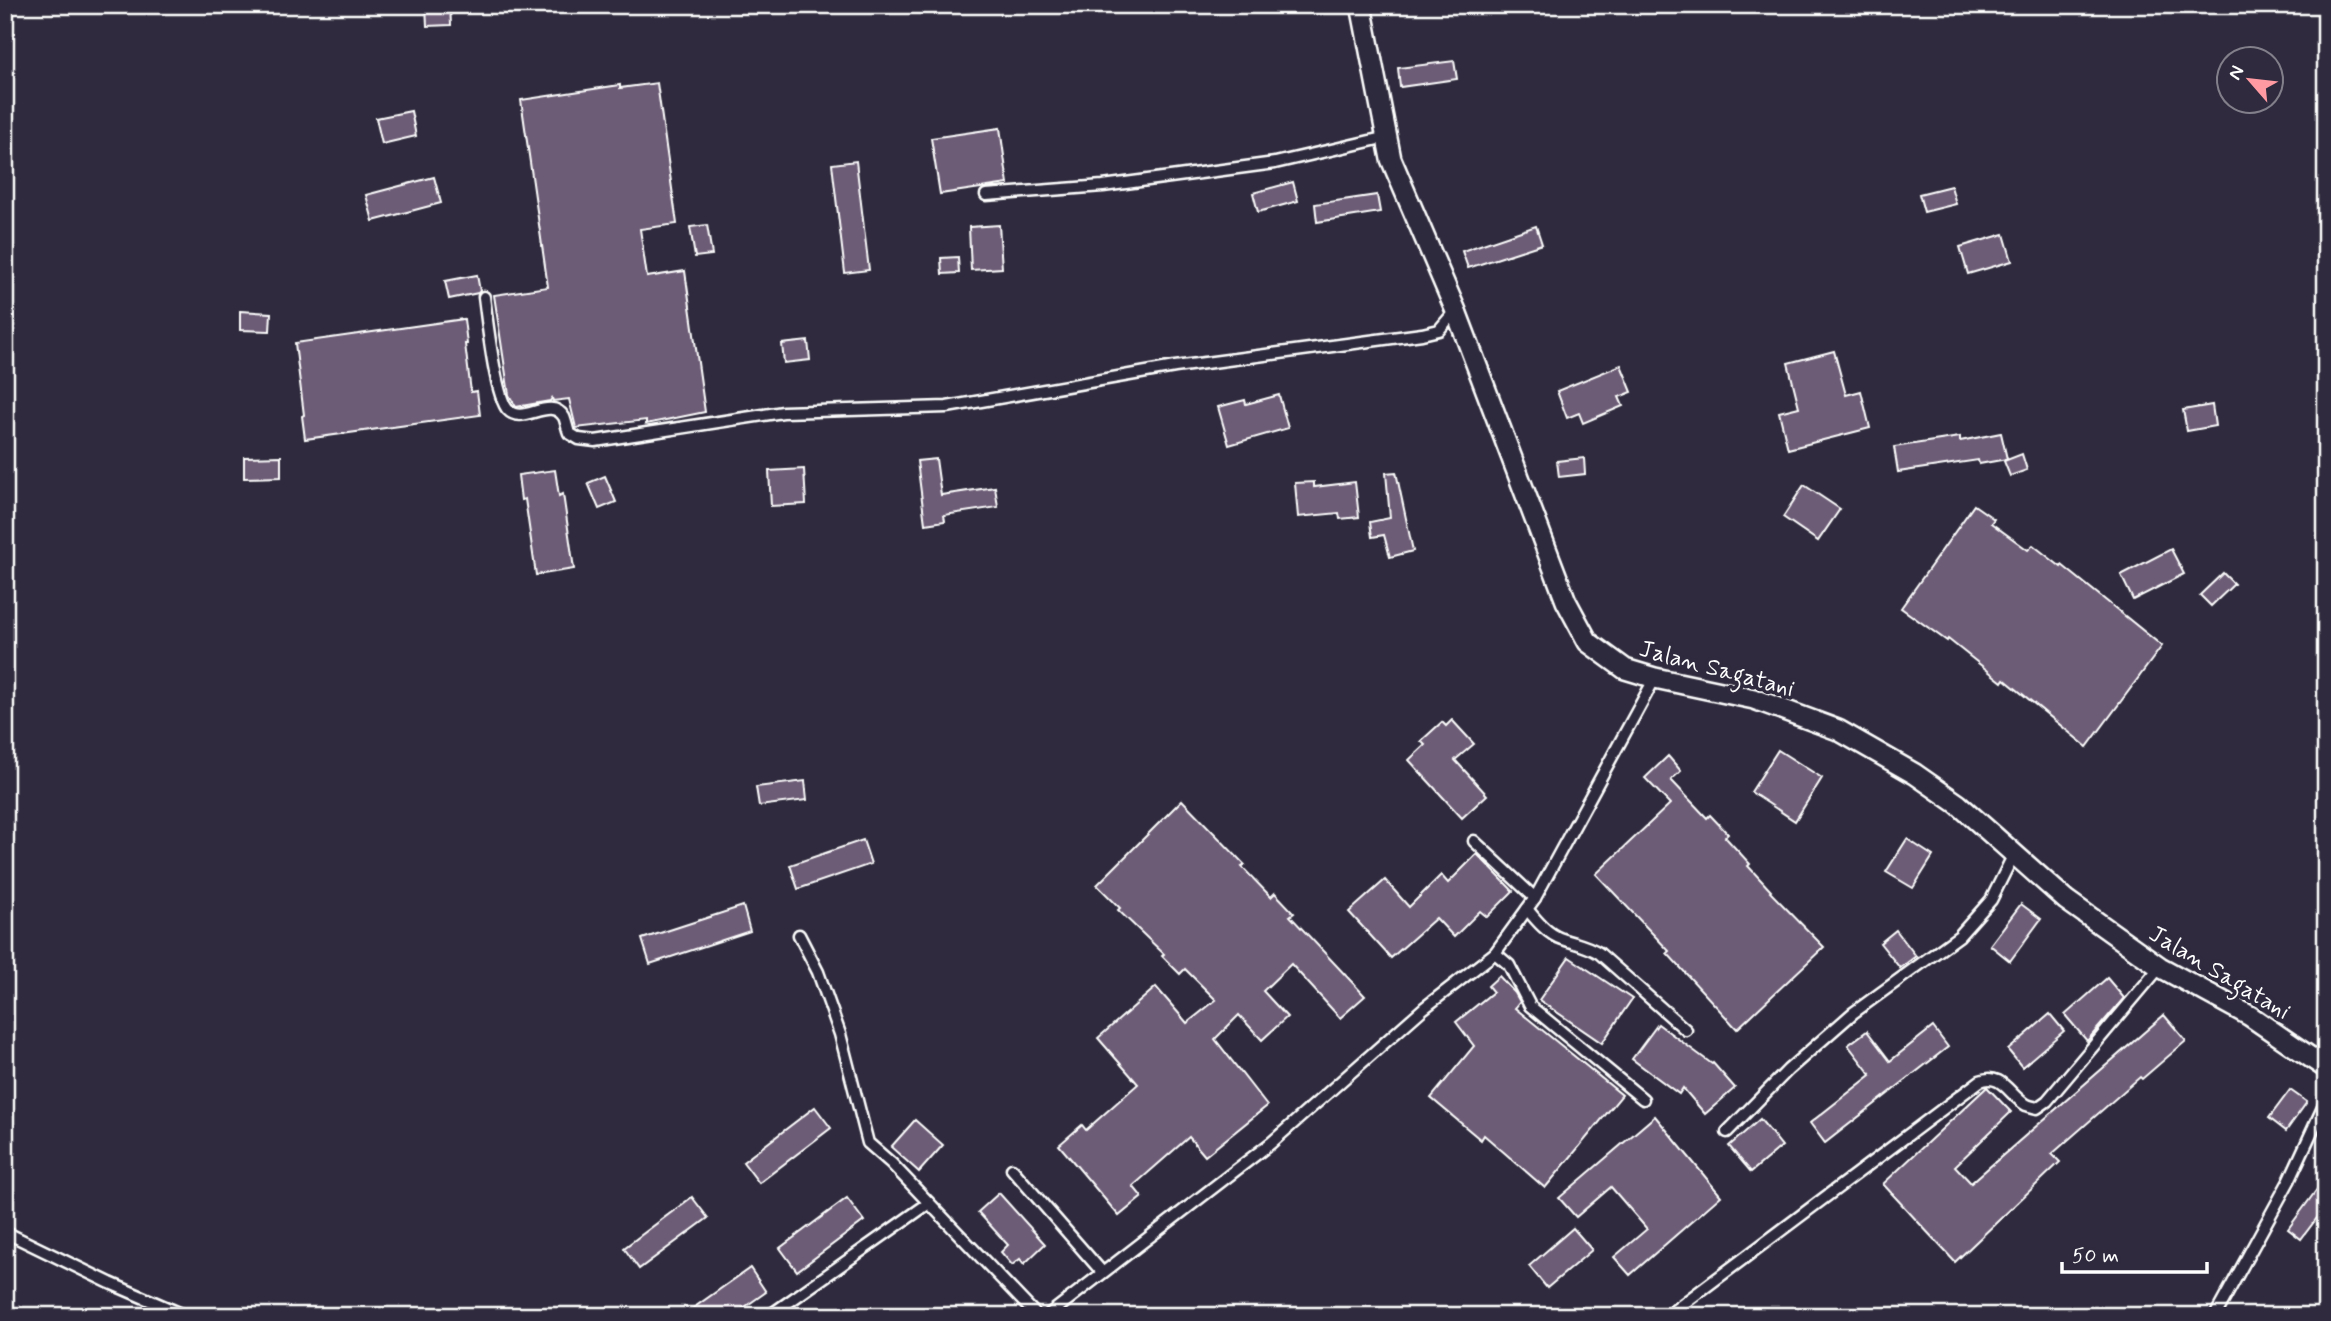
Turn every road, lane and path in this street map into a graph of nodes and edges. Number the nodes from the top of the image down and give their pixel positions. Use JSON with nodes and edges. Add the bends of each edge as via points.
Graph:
{"nodes":[{"id":1,"x":1361,"y":5,"type":"edge"},
{"id":2,"x":1387,"y":137,"type":"junction"},
{"id":3,"x":986,"y":195,"type":"dead end"},
{"id":4,"x":484,"y":297,"type":"dead end"},
{"id":5,"x":1456,"y":311,"type":"junction"},
{"id":6,"x":1655,"y":678,"type":"junction"},
{"id":7,"x":1474,"y":841,"type":"dead end"},
{"id":8,"x":2014,"y":854,"type":"junction"},
{"id":9,"x":1535,"y":898,"type":"junction"},
{"id":10,"x":1527,"y":909,"type":"junction"},
{"id":11,"x":799,"y":935,"type":"dead end"},
{"id":12,"x":1495,"y":953,"type":"junction"},
{"id":13,"x":2160,"y":967,"type":"junction"},
{"id":14,"x":1686,"y":1030,"type":"dead end"},
{"id":15,"x":2326,"y":1068,"type":"edge"},
{"id":16,"x":1643,"y":1099,"type":"dead end"},
{"id":17,"x":2326,"y":1101,"type":"edge"},
{"id":18,"x":1727,"y":1132,"type":"dead end"},
{"id":19,"x":1012,"y":1169,"type":"dead end"},
{"id":20,"x":929,"y":1203,"type":"junction"},
{"id":21,"x":5,"y":1232,"type":"edge"},
{"id":22,"x":1102,"y":1272,"type":"junction"},
{"id":23,"x":186,"y":1316,"type":"edge"},
{"id":24,"x":769,"y":1316,"type":"edge"},
{"id":25,"x":1037,"y":1316,"type":"edge"},
{"id":26,"x":1047,"y":1316,"type":"edge"},
{"id":27,"x":1667,"y":1316,"type":"edge"},
{"id":28,"x":2215,"y":1316,"type":"edge"}],
"edges":[{"from":1,"to":2,"type":"street","name":"Jalan Sagatani"},
{"from":2,"to":3,"type":"lane","via":[[1275,163],[1103,186]]},
{"from":2,"to":5,"type":"street","name":"Jalan Sagatani","via":[[1391,159]]},
{"from":4,"to":5,"type":"lane","via":[[495,368],[510,413],[548,408],[563,416],[569,433],[595,441],[783,412],[947,407],[1175,367],[1422,334],[1439,330]]},
{"from":5,"to":6,"type":"street","name":"Jalan Sagatani","via":[[1566,601],[1588,642],[1625,669]]},
{"from":6,"to":8,"type":"street","name":"Jalan Sagatani","via":[[1754,699],[1838,730],[1958,804]]},
{"from":6,"to":9,"type":"lane"},
{"from":7,"to":9,"type":"lane"},
{"from":8,"to":13,"type":"street","name":"Jalan Sagatani","via":[[2066,900]]},
{"from":8,"to":18,"type":"lane","via":[[1991,900],[1959,936],[1853,1013]]},
{"from":9,"to":10,"type":"lane"},
{"from":10,"to":12,"type":"lane"},
{"from":10,"to":14,"type":"lane","via":[[1560,939],[1599,953]]},
{"from":11,"to":20,"type":"lane","via":[[840,1034],[869,1143]]},
{"from":12,"to":16,"type":"lane","via":[[1509,965],[1530,1006]]},
{"from":12,"to":22,"type":"lane","via":[[1424,1008],[1271,1143]]},
{"from":13,"to":15,"type":"street","name":"Jalan Sagatani","via":[[2250,1016]]},
{"from":13,"to":27,"type":"lane","via":[[2047,1101],[2037,1108],[2026,1105],[1999,1080],[1980,1081]]},
{"from":17,"to":28,"type":"lane","via":[[2289,1181]]},
{"from":19,"to":22,"type":"lane"},
{"from":20,"to":24,"type":"lane"},
{"from":20,"to":25,"type":"lane"},
{"from":21,"to":23,"type":"lane"},
{"from":22,"to":26,"type":"lane"}]}
